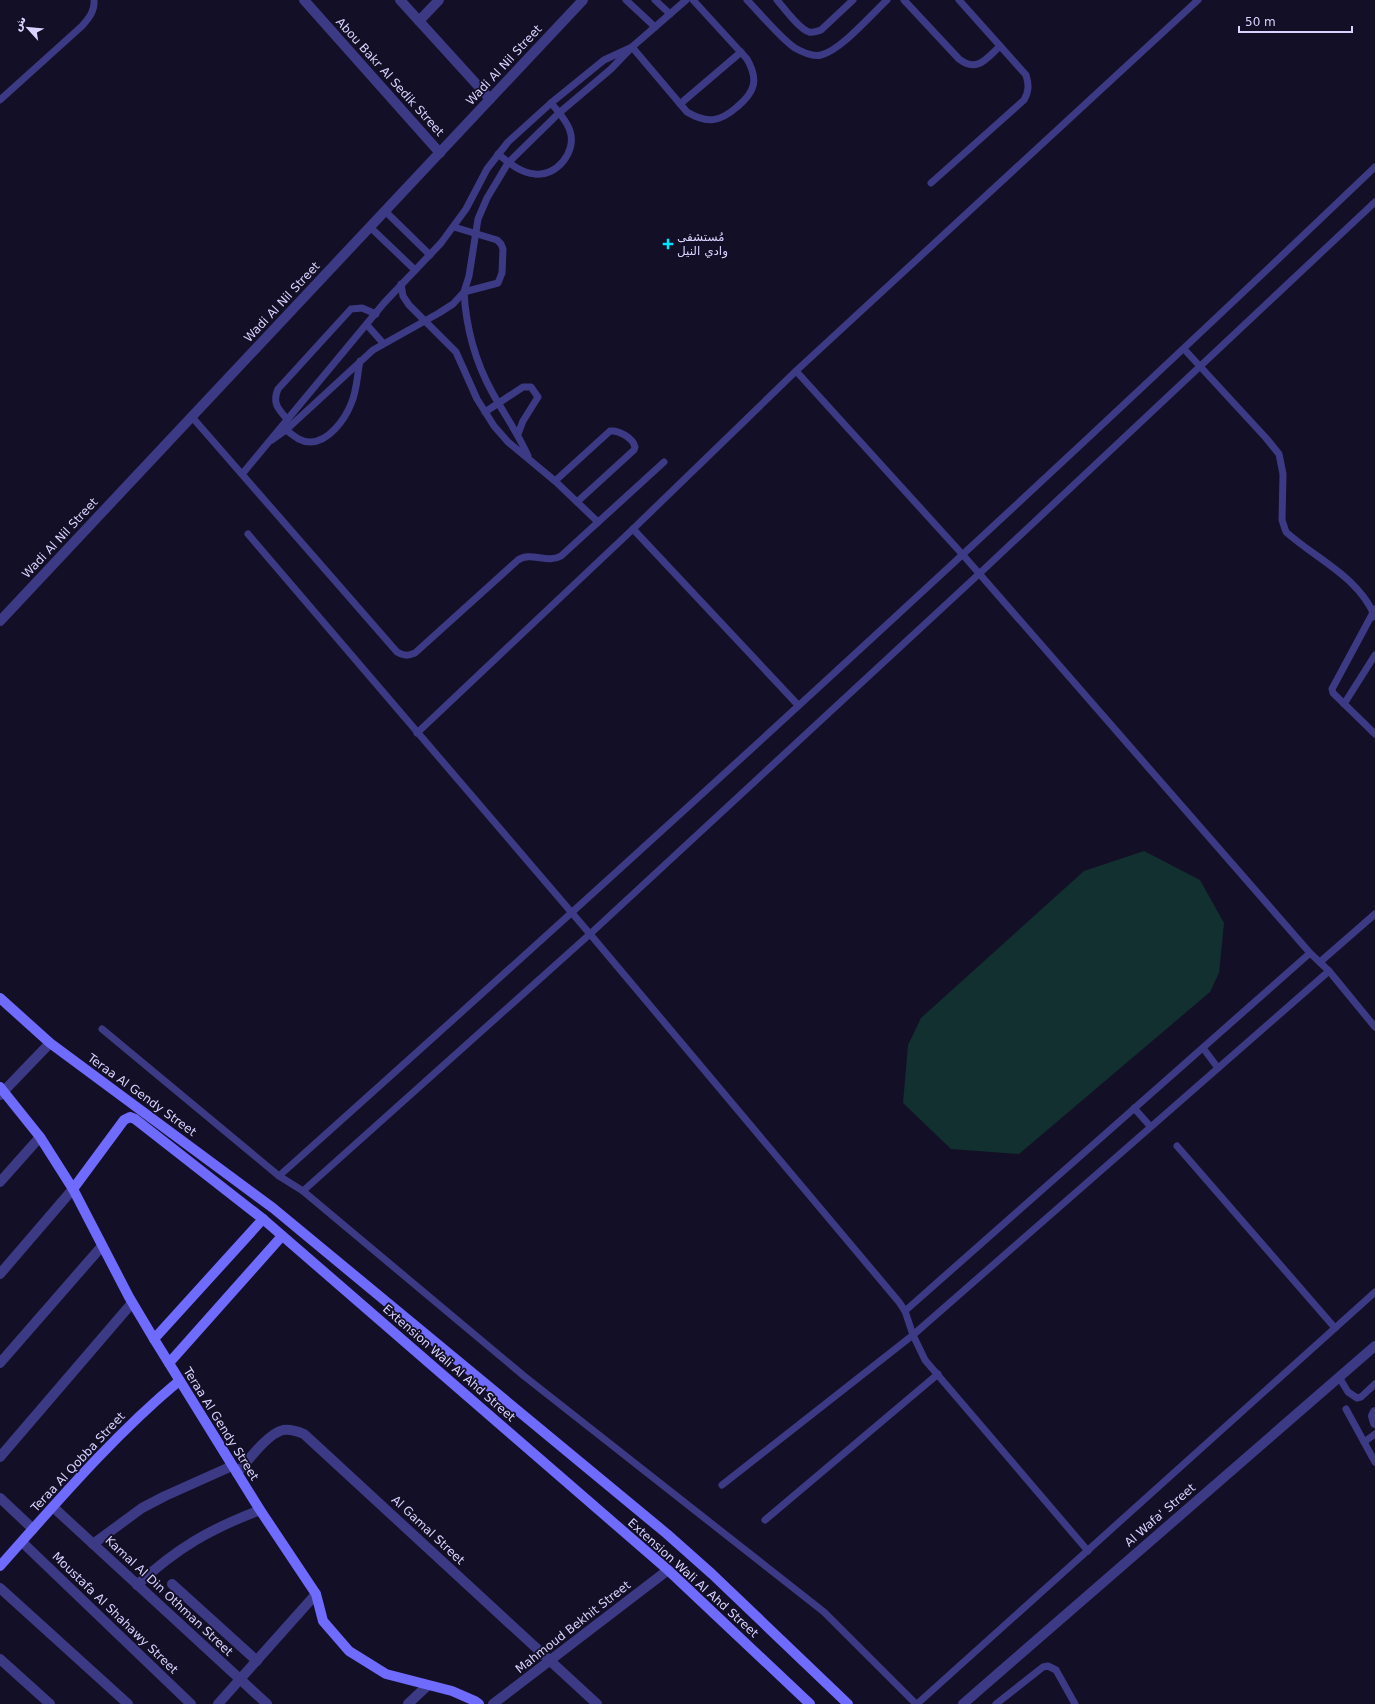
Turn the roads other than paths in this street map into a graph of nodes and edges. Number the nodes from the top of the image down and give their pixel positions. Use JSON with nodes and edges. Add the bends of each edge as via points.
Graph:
{"nodes":[{"id":1,"x":94,"y":0,"type":"edge"},
{"id":2,"x":304,"y":0,"type":"edge"},
{"id":3,"x":400,"y":0,"type":"edge"},
{"id":4,"x":440,"y":0,"type":"edge"},
{"id":5,"x":583,"y":0,"type":"edge"},
{"id":6,"x":626,"y":0,"type":"edge"},
{"id":7,"x":655,"y":0,"type":"edge"},
{"id":8,"x":686,"y":0,"type":"edge"},
{"id":9,"x":693,"y":0,"type":"edge"},
{"id":10,"x":747,"y":0,"type":"edge"},
{"id":11,"x":777,"y":0,"type":"edge"},
{"id":12,"x":853,"y":0,"type":"edge"},
{"id":13,"x":887,"y":0,"type":"edge"},
{"id":14,"x":904,"y":0,"type":"edge"},
{"id":15,"x":959,"y":0,"type":"edge"},
{"id":16,"x":1198,"y":0,"type":"edge"},
{"id":17,"x":670,"y":14,"type":"junction"},
{"id":18,"x":419,"y":21,"type":"junction"},
{"id":19,"x":655,"y":27,"type":"junction"},
{"id":20,"x":1000,"y":46,"type":"junction"},
{"id":21,"x":632,"y":47,"type":"junction"},
{"id":22,"x":741,"y":52,"type":"junction"},
{"id":23,"x":490,"y":99,"type":"junction"},
{"id":24,"x":0,"y":100,"type":"edge"},
{"id":25,"x":551,"y":103,"type":"junction"},
{"id":26,"x":680,"y":104,"type":"junction"},
{"id":27,"x":559,"y":113,"type":"junction"},
{"id":28,"x":440,"y":153,"type":"junction"},
{"id":29,"x":498,"y":154,"type":"junction"},
{"id":30,"x":508,"y":163,"type":"junction"},
{"id":31,"x":1375,"y":167,"type":"edge"},
{"id":32,"x":931,"y":183,"type":"dead end"},
{"id":33,"x":1375,"y":202,"type":"edge"},
{"id":34,"x":385,"y":211,"type":"junction"},
{"id":35,"x":370,"y":227,"type":"junction"},
{"id":36,"x":454,"y":227,"type":"junction"},
{"id":37,"x":475,"y":233,"type":"junction"},
{"id":38,"x":430,"y":255,"type":"junction"},
{"id":39,"x":415,"y":270,"type":"junction"},
{"id":40,"x":401,"y":284,"type":"junction"},
{"id":41,"x":464,"y":292,"type":"junction"},
{"id":42,"x":376,"y":314,"type":"junction"},
{"id":43,"x":426,"y":321,"type":"junction"},
{"id":44,"x":367,"y":325,"type":"junction"},
{"id":45,"x":383,"y":343,"type":"junction"},
{"id":46,"x":1184,"y":349,"type":"junction"},
{"id":47,"x":360,"y":361,"type":"junction"},
{"id":48,"x":1199,"y":367,"type":"junction"},
{"id":49,"x":796,"y":371,"type":"junction"},
{"id":50,"x":499,"y":404,"type":"junction"},
{"id":51,"x":485,"y":412,"type":"junction"},
{"id":52,"x":192,"y":417,"type":"junction"},
{"id":53,"x":287,"y":419,"type":"junction"},
{"id":54,"x":286,"y":430,"type":"junction"},
{"id":55,"x":518,"y":434,"type":"junction"},
{"id":56,"x":272,"y":440,"type":"junction"},
{"id":57,"x":529,"y":458,"type":"junction"},
{"id":58,"x":664,"y":462,"type":"dead end"},
{"id":59,"x":243,"y":473,"type":"junction"},
{"id":60,"x":555,"y":481,"type":"junction"},
{"id":61,"x":577,"y":502,"type":"junction"},
{"id":62,"x":598,"y":522,"type":"junction"},
{"id":63,"x":633,"y":529,"type":"junction"},
{"id":64,"x":248,"y":534,"type":"dead end"},
{"id":65,"x":963,"y":555,"type":"junction"},
{"id":66,"x":980,"y":573,"type":"junction"},
{"id":67,"x":1374,"y":612,"type":"edge"},
{"id":68,"x":0,"y":621,"type":"edge"},
{"id":69,"x":1375,"y":655,"type":"edge"},
{"id":70,"x":1344,"y":704,"type":"junction"},
{"id":71,"x":798,"y":705,"type":"junction"},
{"id":72,"x":417,"y":733,"type":"junction"},
{"id":73,"x":1375,"y":734,"type":"edge"},
{"id":74,"x":572,"y":914,"type":"junction"},
{"id":75,"x":1375,"y":914,"type":"edge"},
{"id":76,"x":590,"y":934,"type":"junction"},
{"id":77,"x":1310,"y":953,"type":"junction"},
{"id":78,"x":1320,"y":962,"type":"junction"},
{"id":79,"x":1329,"y":971,"type":"junction"},
{"id":80,"x":0,"y":998,"type":"edge"},
{"id":81,"x":1375,"y":1027,"type":"edge"},
{"id":82,"x":102,"y":1030,"type":"dead end"},
{"id":83,"x":50,"y":1043,"type":"junction"},
{"id":84,"x":1203,"y":1048,"type":"junction"},
{"id":85,"x":1218,"y":1068,"type":"junction"},
{"id":86,"x":1,"y":1091,"type":"edge"},
{"id":87,"x":134,"y":1104,"type":"junction"},
{"id":88,"x":1134,"y":1108,"type":"junction"},
{"id":89,"x":130,"y":1117,"type":"junction"},
{"id":90,"x":1150,"y":1126,"type":"junction"},
{"id":91,"x":40,"y":1137,"type":"junction"},
{"id":92,"x":1177,"y":1146,"type":"dead end"},
{"id":93,"x":279,"y":1176,"type":"junction"},
{"id":94,"x":0,"y":1182,"type":"edge"},
{"id":95,"x":73,"y":1189,"type":"junction"},
{"id":96,"x":303,"y":1191,"type":"junction"},
{"id":97,"x":273,"y":1208,"type":"joint"},
{"id":98,"x":263,"y":1219,"type":"junction"},
{"id":99,"x":282,"y":1236,"type":"junction"},
{"id":100,"x":102,"y":1246,"type":"junction"},
{"id":101,"x":0,"y":1274,"type":"edge"},
{"id":102,"x":1375,"y":1292,"type":"edge"},
{"id":103,"x":132,"y":1302,"type":"junction"},
{"id":104,"x":905,"y":1311,"type":"junction"},
{"id":105,"x":1335,"y":1328,"type":"junction"},
{"id":106,"x":913,"y":1335,"type":"junction"},
{"id":107,"x":154,"y":1339,"type":"junction"},
{"id":108,"x":1375,"y":1346,"type":"edge"},
{"id":109,"x":0,"y":1363,"type":"edge"},
{"id":110,"x":169,"y":1363,"type":"junction"},
{"id":111,"x":938,"y":1374,"type":"junction"},
{"id":112,"x":1339,"y":1377,"type":"junction"},
{"id":113,"x":179,"y":1381,"type":"junction"},
{"id":114,"x":1375,"y":1384,"type":"edge"},
{"id":115,"x":1346,"y":1409,"type":"dead end"},
{"id":116,"x":1375,"y":1412,"type":"edge"},
{"id":117,"x":1375,"y":1423,"type":"edge"},
{"id":118,"x":1375,"y":1434,"type":"edge"},
{"id":119,"x":1364,"y":1442,"type":"junction"},
{"id":120,"x":0,"y":1457,"type":"edge"},
{"id":121,"x":1375,"y":1462,"type":"edge"},
{"id":122,"x":234,"y":1470,"type":"junction"},
{"id":123,"x":722,"y":1485,"type":"dead end"},
{"id":124,"x":0,"y":1498,"type":"edge"},
{"id":125,"x":52,"y":1507,"type":"junction"},
{"id":126,"x":260,"y":1510,"type":"junction"},
{"id":127,"x":765,"y":1520,"type":"dead end"},
{"id":128,"x":33,"y":1529,"type":"junction"},
{"id":129,"x":22,"y":1542,"type":"junction"},
{"id":130,"x":93,"y":1544,"type":"junction"},
{"id":131,"x":1088,"y":1552,"type":"junction"},
{"id":132,"x":0,"y":1566,"type":"edge"},
{"id":133,"x":668,"y":1570,"type":"junction"},
{"id":134,"x":172,"y":1584,"type":"dead end"},
{"id":135,"x":137,"y":1585,"type":"junction"},
{"id":136,"x":0,"y":1588,"type":"edge"},
{"id":137,"x":316,"y":1594,"type":"junction"},
{"id":138,"x":0,"y":1659,"type":"edge"},
{"id":139,"x":257,"y":1660,"type":"junction"},
{"id":140,"x":550,"y":1661,"type":"junction"},
{"id":141,"x":240,"y":1679,"type":"junction"},
{"id":142,"x":427,"y":1686,"type":"junction"},
{"id":143,"x":50,"y":1704,"type":"edge"},
{"id":144,"x":128,"y":1704,"type":"edge"},
{"id":145,"x":191,"y":1704,"type":"edge"},
{"id":146,"x":218,"y":1704,"type":"edge"},
{"id":147,"x":267,"y":1704,"type":"edge"},
{"id":148,"x":408,"y":1704,"type":"edge"},
{"id":149,"x":479,"y":1704,"type":"edge"},
{"id":150,"x":493,"y":1704,"type":"edge"},
{"id":151,"x":597,"y":1704,"type":"edge"},
{"id":152,"x":810,"y":1704,"type":"edge"},
{"id":153,"x":848,"y":1704,"type":"edge"},
{"id":154,"x":917,"y":1704,"type":"edge"},
{"id":155,"x":963,"y":1704,"type":"edge"},
{"id":156,"x":996,"y":1704,"type":"edge"},
{"id":157,"x":1075,"y":1704,"type":"edge"}],
"edges":[{"from":1,"to":24,"type":"lane","via":[[90,16],[82,26]]},
{"from":2,"to":28,"type":"street","name":"Abou Bakr Al Sedik Street"},
{"from":3,"to":18,"type":"street"},
{"from":4,"to":18,"type":"street"},
{"from":5,"to":23,"type":"street","name":"Wadi Al Nil Street"},
{"from":6,"to":19,"type":"lane"},
{"from":7,"to":17,"type":"lane"},
{"from":8,"to":17,"type":"lane"},
{"from":9,"to":22,"type":"lane"},
{"from":10,"to":13,"type":"lane","via":[[794,47],[806,54],[819,56],[840,44]]},
{"from":11,"to":12,"type":"lane","via":[[809,32],[821,30]]},
{"from":14,"to":20,"type":"lane","via":[[966,65],[976,65],[984,61]]},
{"from":15,"to":20,"type":"lane"},
{"from":16,"to":49,"type":"lane"},
{"from":17,"to":19,"type":"lane"},
{"from":18,"to":23,"type":"street"},
{"from":19,"to":21,"type":"lane"},
{"from":20,"to":32,"type":"lane","via":[[1026,75],[1029,84],[1024,100]]},
{"from":21,"to":25,"type":"lane","via":[[604,60]]},
{"from":21,"to":26,"type":"lane"},
{"from":21,"to":27,"type":"lane","via":[[611,69]]},
{"from":22,"to":26,"type":"lane"},
{"from":22,"to":26,"type":"lane","via":[[752,67],[754,86],[749,97],[728,115],[716,120],[706,120],[687,112]]},
{"from":23,"to":28,"type":"street","name":"Wadi Al Nil Street"},
{"from":25,"to":27,"type":"lane"},
{"from":25,"to":29,"type":"lane","via":[[519,131]]},
{"from":27,"to":30,"type":"lane"},
{"from":27,"to":30,"type":"lane","via":[[570,130],[570,151],[567,157],[550,172],[543,174],[528,173]]},
{"from":28,"to":34,"type":"street","name":"Wadi Al Nil Street"},
{"from":29,"to":30,"type":"lane"},
{"from":29,"to":36,"type":"lane"},
{"from":30,"to":37,"type":"lane","via":[[487,198]]},
{"from":31,"to":46,"type":"lane"},
{"from":33,"to":48,"type":"lane"},
{"from":34,"to":35,"type":"street","name":"Wadi Al Nil Street"},
{"from":34,"to":38,"type":"lane"},
{"from":35,"to":39,"type":"lane"},
{"from":35,"to":52,"type":"street","name":"Wadi Al Nil Street"},
{"from":36,"to":37,"type":"lane"},
{"from":36,"to":38,"type":"lane"},
{"from":37,"to":41,"type":"lane"},
{"from":37,"to":41,"type":"lane","via":[[501,244],[502,273],[498,283]]},
{"from":38,"to":39,"type":"lane"},
{"from":39,"to":40,"type":"lane"},
{"from":40,"to":42,"type":"lane"},
{"from":40,"to":43,"type":"lane","via":[[403,296],[409,305]]},
{"from":41,"to":43,"type":"lane","via":[[453,304]]},
{"from":41,"to":50,"type":"lane","via":[[471,343]]},
{"from":42,"to":44,"type":"lane"},
{"from":42,"to":53,"type":"lane","via":[[362,308],[351,309],[278,389],[274,401]]},
{"from":43,"to":45,"type":"lane"},
{"from":43,"to":51,"type":"lane","via":[[456,352]]},
{"from":44,"to":45,"type":"lane"},
{"from":44,"to":53,"type":"lane"},
{"from":45,"to":47,"type":"lane"},
{"from":46,"to":48,"type":"lane"},
{"from":46,"to":65,"type":"lane"},
{"from":47,"to":54,"type":"lane"},
{"from":47,"to":54,"type":"lane","via":[[352,403],[334,430],[323,438],[310,442],[297,439]]},
{"from":48,"to":66,"type":"lane"},
{"from":48,"to":67,"type":"lane","via":[[1279,454],[1283,474],[1282,520],[1286,532],[1349,580],[1365,597]]},
{"from":49,"to":63,"type":"lane"},
{"from":49,"to":65,"type":"lane"},
{"from":50,"to":51,"type":"lane"},
{"from":50,"to":55,"type":"lane"},
{"from":50,"to":55,"type":"lane","via":[[523,387],[531,387],[537,392],[537,401],[523,421]]},
{"from":51,"to":57,"type":"lane","via":[[508,442]]},
{"from":52,"to":59,"type":"lane"},
{"from":52,"to":68,"type":"street","name":"Wadi Al Nil Street"},
{"from":53,"to":56,"type":"lane"},
{"from":54,"to":56,"type":"lane"},
{"from":55,"to":57,"type":"lane"},
{"from":56,"to":59,"type":"lane"},
{"from":57,"to":60,"type":"lane"},
{"from":58,"to":62,"type":"lane"},
{"from":59,"to":62,"type":"lane","via":[[403,656],[416,653],[518,560],[523,557],[557,559]]},
{"from":60,"to":61,"type":"lane"},
{"from":60,"to":61,"type":"lane","via":[[610,431],[618,431],[633,441],[634,450]]},
{"from":61,"to":62,"type":"lane"},
{"from":63,"to":71,"type":"lane"},
{"from":63,"to":72,"type":"lane"},
{"from":64,"to":72,"type":"lane"},
{"from":65,"to":66,"type":"lane"},
{"from":65,"to":71,"type":"lane"},
{"from":66,"to":76,"type":"lane"},
{"from":66,"to":77,"type":"lane"},
{"from":67,"to":70,"type":"lane","via":[[1332,689]]},
{"from":69,"to":70,"type":"lane"},
{"from":70,"to":73,"type":"lane"},
{"from":71,"to":74,"type":"lane"},
{"from":72,"to":74,"type":"lane"},
{"from":74,"to":76,"type":"lane"},
{"from":74,"to":93,"type":"lane"},
{"from":75,"to":78,"type":"lane"},
{"from":76,"to":96,"type":"lane"},
{"from":76,"to":104,"type":"lane"},
{"from":77,"to":78,"type":"lane"},
{"from":77,"to":84,"type":"lane"},
{"from":78,"to":79,"type":"lane"},
{"from":79,"to":81,"type":"lane"},
{"from":79,"to":85,"type":"lane"},
{"from":80,"to":83,"type":"main road","name":"Teraa Al Gendy Street"},
{"from":82,"to":93,"type":"lane"},
{"from":83,"to":86,"type":"street"},
{"from":83,"to":87,"type":"main road","name":"Teraa Al Gendy Street"},
{"from":84,"to":85,"type":"lane"},
{"from":84,"to":88,"type":"lane"},
{"from":85,"to":90,"type":"lane"},
{"from":86,"to":91,"type":"main road","name":"Teraa Al Gendy Street"},
{"from":87,"to":89,"type":"main road"},
{"from":87,"to":97,"type":"main road","name":"Teraa Al Gendy Street"},
{"from":88,"to":90,"type":"lane"},
{"from":88,"to":104,"type":"lane"},
{"from":89,"to":95,"type":"main road","via":[[124,1120]]},
{"from":89,"to":98,"type":"main road","name":"Extension Wali Al Ahd Street"},
{"from":90,"to":106,"type":"lane"},
{"from":91,"to":94,"type":"street"},
{"from":91,"to":95,"type":"main road","name":"Teraa Al Gendy Street"},
{"from":92,"to":105,"type":"lane"},
{"from":93,"to":96,"type":"lane"},
{"from":95,"to":100,"type":"main road","name":"Teraa Al Gendy Street"},
{"from":95,"to":101,"type":"street"},
{"from":96,"to":154,"type":"lane","via":[[524,1376],[824,1612]]},
{"from":97,"to":153,"type":"main road","name":"Extension Wali Al Ahd Street","via":[[692,1555]]},
{"from":98,"to":99,"type":"main road","name":"Extension Wali Al Ahd Street"},
{"from":98,"to":107,"type":"main road"},
{"from":99,"to":110,"type":"main road"},
{"from":99,"to":133,"type":"main road","name":"Extension Wali Al Ahd Street"},
{"from":100,"to":103,"type":"main road","name":"Teraa Al Gendy Street"},
{"from":100,"to":109,"type":"street"},
{"from":102,"to":105,"type":"lane"},
{"from":103,"to":107,"type":"main road","name":"Teraa Al Gendy Street"},
{"from":103,"to":120,"type":"street"},
{"from":104,"to":106,"type":"lane"},
{"from":105,"to":131,"type":"lane"},
{"from":106,"to":111,"type":"lane","via":[[925,1360]]},
{"from":106,"to":123,"type":"lane"},
{"from":107,"to":110,"type":"main road","name":"Teraa Al Gendy Street"},
{"from":108,"to":112,"type":"street","name":"Al Wafa' Street"},
{"from":110,"to":113,"type":"main road","name":"Teraa Al Gendy Street"},
{"from":111,"to":127,"type":"lane"},
{"from":111,"to":131,"type":"lane"},
{"from":112,"to":114,"type":"lane","via":[[1348,1392],[1357,1398]]},
{"from":112,"to":155,"type":"street","name":"Al Wafa' Street"},
{"from":113,"to":122,"type":"main road","name":"Teraa Al Gendy Street"},
{"from":113,"to":125,"type":"main road","name":"Teraa Al Qobba Street","via":[[152,1404]]},
{"from":115,"to":119,"type":"lane"},
{"from":116,"to":117,"type":"street"},
{"from":118,"to":119,"type":"lane"},
{"from":119,"to":121,"type":"lane"},
{"from":122,"to":126,"type":"main road","name":"Teraa Al Gendy Street"},
{"from":122,"to":130,"type":"street","via":[[165,1496],[142,1508]]},
{"from":122,"to":140,"type":"street","name":"Al Gamal Street","via":[[274,1434],[284,1430],[304,1434]]},
{"from":124,"to":128,"type":"street"},
{"from":125,"to":128,"type":"main road","name":"Teraa Al Qobba Street"},
{"from":125,"to":130,"type":"street","name":"Kamal Al Din Othman Street"},
{"from":126,"to":135,"type":"street","via":[[213,1530],[182,1548]]},
{"from":126,"to":137,"type":"main road","name":"Teraa Al Gendy Street"},
{"from":128,"to":129,"type":"main road","name":"Teraa Al Qobba Street"},
{"from":129,"to":132,"type":"main road","name":"Teraa Al Qobba Street"},
{"from":129,"to":145,"type":"street","name":"Moustafa Al Shahawy Street"},
{"from":130,"to":135,"type":"street","name":"Kamal Al Din Othman Street"},
{"from":131,"to":154,"type":"lane"},
{"from":133,"to":140,"type":"street","name":"Mahmoud Bekhit Street"},
{"from":133,"to":152,"type":"main road","name":"Extension Wali Al Ahd Street"},
{"from":134,"to":139,"type":"street"},
{"from":135,"to":141,"type":"street","name":"Kamal Al Din Othman Street"},
{"from":136,"to":144,"type":"street"},
{"from":137,"to":139,"type":"street"},
{"from":137,"to":142,"type":"main road","name":"Teraa Al Gendy Street","via":[[323,1620],[349,1651],[386,1674]]},
{"from":138,"to":143,"type":"street"},
{"from":139,"to":141,"type":"street"},
{"from":140,"to":150,"type":"street","name":"Mahmoud Bekhit Street"},
{"from":140,"to":151,"type":"street","name":"Al Gamal Street"},
{"from":141,"to":146,"type":"street"},
{"from":141,"to":147,"type":"street","name":"Kamal Al Din Othman Street"},
{"from":142,"to":148,"type":"street"},
{"from":142,"to":149,"type":"main road","name":"Teraa Al Gendy Street","via":[[452,1691]]},
{"from":156,"to":157,"type":"lane","via":[[1043,1667],[1048,1666],[1056,1670]]}]}
